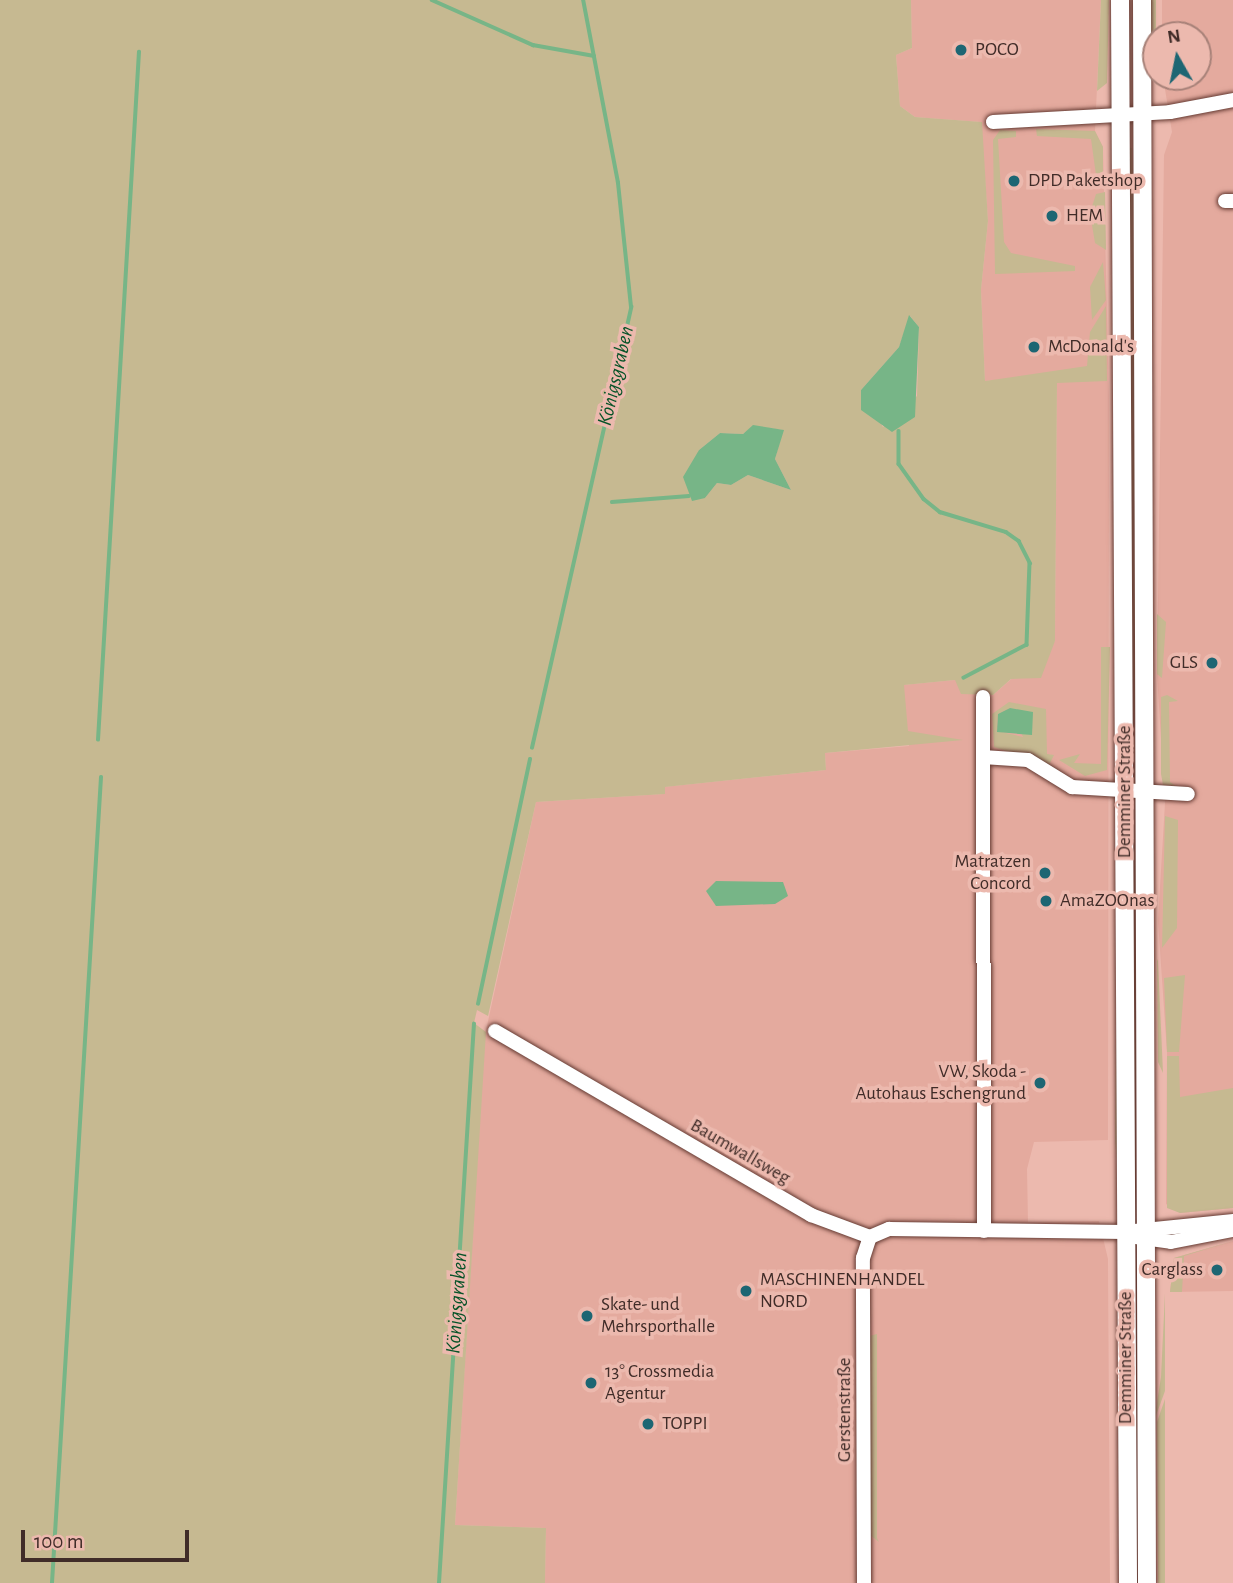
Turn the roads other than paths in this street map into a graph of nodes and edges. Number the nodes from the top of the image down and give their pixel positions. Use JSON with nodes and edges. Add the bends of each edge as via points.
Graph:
{"nodes":[{"id":1,"x":1120,"y":0,"type":"edge"},
{"id":2,"x":1142,"y":0,"type":"edge"},
{"id":3,"x":1233,"y":100,"type":"edge"},
{"id":4,"x":1142,"y":113,"type":"junction"},
{"id":5,"x":1120,"y":114,"type":"junction"},
{"id":6,"x":993,"y":121,"type":"dead end"},
{"id":7,"x":982,"y":697,"type":"dead end"},
{"id":8,"x":983,"y":757,"type":"junction"},
{"id":9,"x":1127,"y":791,"type":"junction"},
{"id":10,"x":1147,"y":793,"type":"junction"},
{"id":11,"x":1188,"y":794,"type":"dead end"},
{"id":12,"x":495,"y":1031,"type":"dead end"},
{"id":13,"x":1233,"y":1221,"type":"edge"},
{"id":14,"x":1233,"y":1230,"type":"edge"},
{"id":15,"x":984,"y":1231,"type":"junction"},
{"id":16,"x":1125,"y":1232,"type":"junction"},
{"id":17,"x":1146,"y":1236,"type":"junction"},
{"id":18,"x":870,"y":1237,"type":"junction"},
{"id":19,"x":864,"y":1583,"type":"edge"},
{"id":20,"x":1128,"y":1583,"type":"edge"},
{"id":21,"x":1147,"y":1583,"type":"edge"}],
"edges":[{"from":1,"to":5,"type":"main road","name":"Demminer Straße"},
{"from":2,"to":4,"type":"main road","name":"Demminer Straße"},
{"from":3,"to":4,"type":"street"},
{"from":4,"to":5,"type":"street"},
{"from":4,"to":10,"type":"main road","name":"Demminer Straße"},
{"from":5,"to":6,"type":"street"},
{"from":5,"to":9,"type":"main road","name":"Demminer Straße"},
{"from":7,"to":8,"type":"street"},
{"from":8,"to":9,"type":"street","via":[[1028,760],[1072,787]]},
{"from":8,"to":15,"type":"street"},
{"from":9,"to":10,"type":"street"},
{"from":9,"to":16,"type":"main road","name":"Demminer Straße"},
{"from":10,"to":11,"type":"street"},
{"from":10,"to":17,"type":"main road","name":"Demminer Straße"},
{"from":12,"to":18,"type":"street","name":"Baumwallsweg","via":[[811,1215]]},
{"from":13,"to":17,"type":"street"},
{"from":14,"to":17,"type":"street"},
{"from":15,"to":16,"type":"street"},
{"from":15,"to":18,"type":"street","via":[[889,1229]]},
{"from":16,"to":17,"type":"street"},
{"from":16,"to":20,"type":"main road","name":"Demminer Straße"},
{"from":17,"to":21,"type":"main road","name":"Demminer Straße"},
{"from":18,"to":19,"type":"street","name":"Gerstenstraße","via":[[863,1258]]}]}
